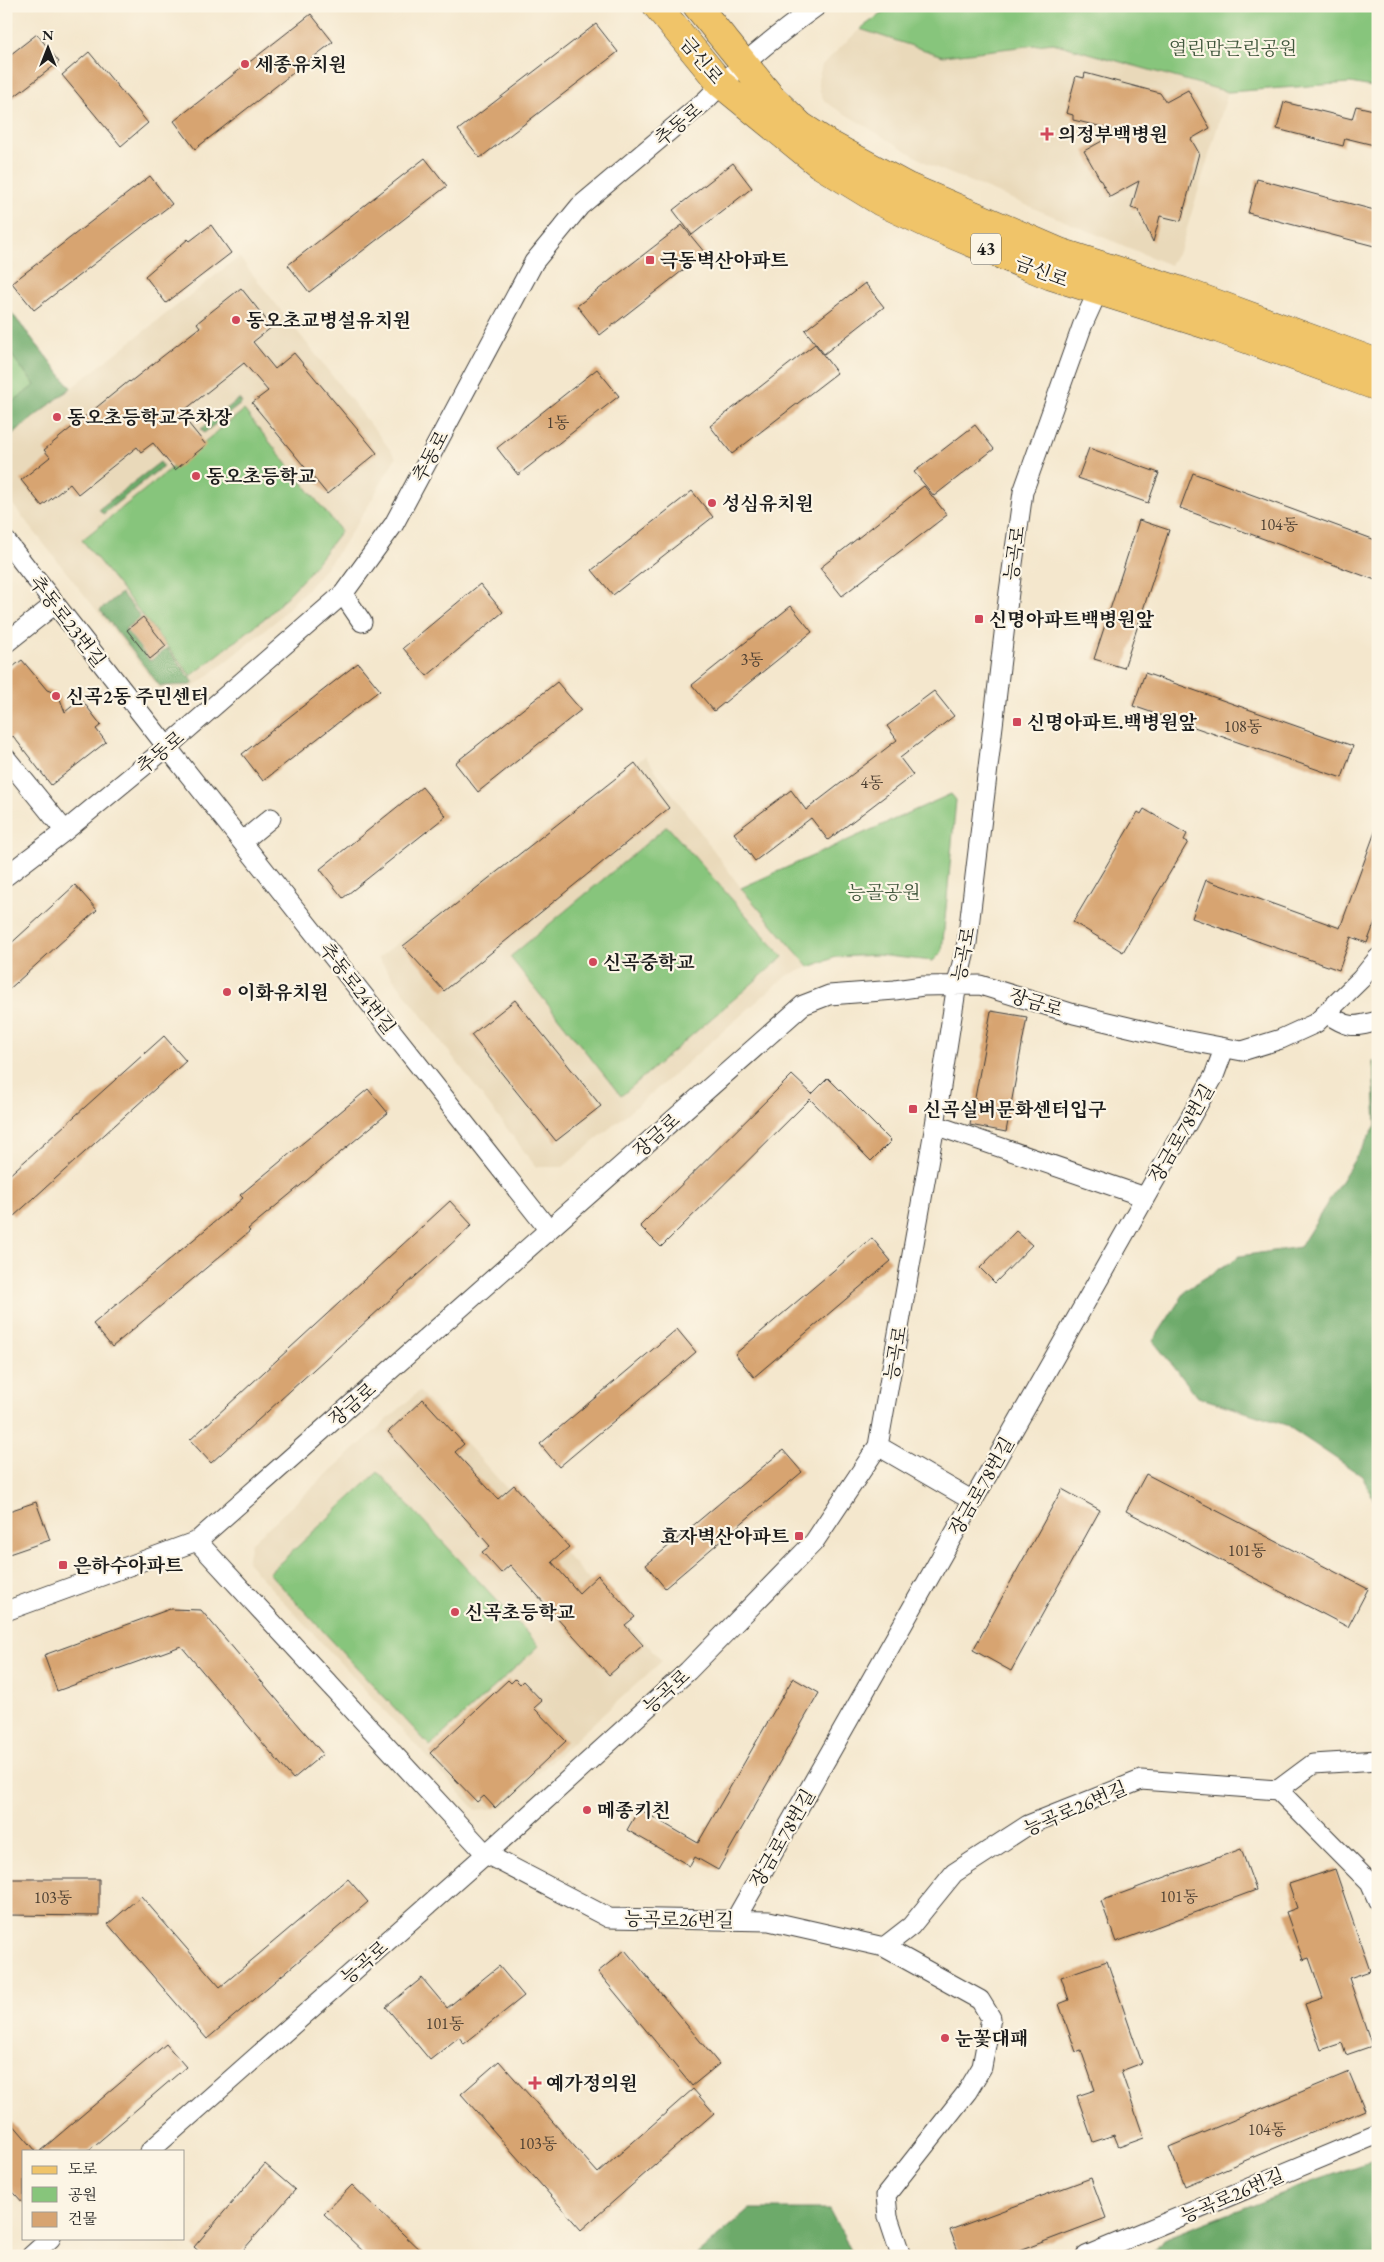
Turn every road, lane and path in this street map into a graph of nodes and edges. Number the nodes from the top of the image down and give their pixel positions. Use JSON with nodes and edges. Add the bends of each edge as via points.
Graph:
{"nodes":[{"id":1,"x":657,"y":6,"type":"edge"},
{"id":2,"x":697,"y":6,"type":"edge"},
{"id":3,"x":817,"y":6,"type":"edge"},
{"id":4,"x":745,"y":63,"type":"junction"},
{"id":5,"x":721,"y":84,"type":"junction"},
{"id":6,"x":1103,"y":280,"type":"junction"},
{"id":7,"x":1378,"y":364,"type":"edge"},
{"id":8,"x":1378,"y":387,"type":"edge"},
{"id":9,"x":6,"y":541,"type":"edge"},
{"id":10,"x":343,"y":594,"type":"junction"},
{"id":11,"x":55,"y":604,"type":"junction"},
{"id":12,"x":362,"y":622,"type":"dead end"},
{"id":13,"x":6,"y":643,"type":"edge"},
{"id":14,"x":167,"y":747,"type":"junction"},
{"id":15,"x":6,"y":758,"type":"edge"},
{"id":16,"x":271,"y":818,"type":"dead end"},
{"id":17,"x":65,"y":832,"type":"junction"},
{"id":18,"x":242,"y":842,"type":"junction"},
{"id":19,"x":6,"y":876,"type":"edge"},
{"id":20,"x":1378,"y":958,"type":"edge"},
{"id":21,"x":957,"y":984,"type":"junction"},
{"id":22,"x":1326,"y":1013,"type":"junction"},
{"id":23,"x":1378,"y":1021,"type":"edge"},
{"id":24,"x":1224,"y":1049,"type":"junction"},
{"id":25,"x":935,"y":1125,"type":"junction"},
{"id":26,"x":1145,"y":1197,"type":"junction"},
{"id":27,"x":550,"y":1230,"type":"junction"},
{"id":28,"x":878,"y":1446,"type":"junction"},
{"id":29,"x":973,"y":1501,"type":"junction"},
{"id":30,"x":197,"y":1541,"type":"junction"},
{"id":31,"x":6,"y":1611,"type":"edge"},
{"id":32,"x":1378,"y":1760,"type":"edge"},
{"id":33,"x":1278,"y":1790,"type":"junction"},
{"id":34,"x":486,"y":1854,"type":"junction"},
{"id":35,"x":1378,"y":1901,"type":"edge"},
{"id":36,"x":735,"y":1920,"type":"junction"},
{"id":37,"x":911,"y":1926,"type":"junction"},
{"id":38,"x":884,"y":1947,"type":"junction"},
{"id":39,"x":919,"y":1966,"type":"junction"},
{"id":40,"x":1378,"y":2134,"type":"edge"},
{"id":41,"x":151,"y":2150,"type":"edge"},
{"id":42,"x":49,"y":2240,"type":"edge"},
{"id":43,"x":31,"y":2256,"type":"edge"},
{"id":44,"x":901,"y":2256,"type":"edge"},
{"id":45,"x":1086,"y":2256,"type":"edge"}],
"edges":[{"from":1,"to":5,"type":"main road","name":"금신로","number":"43"},
{"from":2,"to":4,"type":"main road","name":"금신로","number":"43"},
{"from":3,"to":4,"type":"street","name":"추동로"},
{"from":4,"to":5,"type":"street","name":"추동로"},
{"from":4,"to":6,"type":"main road","name":"금신로","number":"43","via":[[772,98],[801,126],[827,143],[906,186],[1060,252]]},
{"from":5,"to":6,"type":"main road","name":"금신로","number":"43","via":[[819,164],[881,202],[1051,276]]},
{"from":5,"to":10,"type":"street","name":"추동로","via":[[580,206],[534,262],[394,524]]},
{"from":6,"to":7,"type":"main road","name":"금신로","number":"43","via":[[1182,291]]},
{"from":6,"to":8,"type":"main road","name":"금신로","number":"43","via":[[1219,329]]},
{"from":6,"to":21,"type":"street","name":"능곡로","via":[[1083,324],[1023,492],[967,943]]},
{"from":9,"to":11,"type":"street","name":"추동로23번길"},
{"from":10,"to":12,"type":"street"},
{"from":10,"to":14,"type":"street","name":"추동로"},
{"from":11,"to":13,"type":"street"},
{"from":11,"to":14,"type":"street","name":"추동로23번길"},
{"from":14,"to":17,"type":"street","name":"추동로"},
{"from":14,"to":18,"type":"street","name":"추동로24번길"},
{"from":15,"to":17,"type":"street"},
{"from":16,"to":18,"type":"street"},
{"from":17,"to":19,"type":"street","name":"추동로"},
{"from":18,"to":27,"type":"street","name":"추동로24번길"},
{"from":20,"to":22,"type":"street","name":"장금로"},
{"from":21,"to":24,"type":"street","name":"장금로","via":[[980,985],[1074,1014]]},
{"from":21,"to":25,"type":"street","name":"능곡로"},
{"from":21,"to":27,"type":"street","name":"장금로","via":[[829,995],[803,1005]]},
{"from":22,"to":23,"type":"street","via":[[1344,1025]]},
{"from":22,"to":24,"type":"street","name":"장금로","via":[[1316,1023],[1258,1047]]},
{"from":24,"to":26,"type":"street","name":"장금로78번길","via":[[1214,1076]]},
{"from":25,"to":26,"type":"street"},
{"from":25,"to":28,"type":"street","name":"능곡로"},
{"from":26,"to":29,"type":"street","name":"장금로78번길"},
{"from":27,"to":30,"type":"street","name":"장금로"},
{"from":28,"to":29,"type":"street"},
{"from":28,"to":34,"type":"street","name":"능곡로","via":[[814,1542],[688,1671]]},
{"from":29,"to":36,"type":"street","name":"장금로78번길"},
{"from":30,"to":31,"type":"street","name":"장금로"},
{"from":30,"to":34,"type":"street","name":"능곡로26번길"},
{"from":32,"to":33,"type":"street","via":[[1313,1764]]},
{"from":33,"to":35,"type":"street","via":[[1370,1883]]},
{"from":33,"to":37,"type":"street","name":"능곡로26번길","via":[[1140,1780],[1028,1825],[954,1873]]},
{"from":34,"to":36,"type":"street","name":"능곡로26번길","via":[[609,1918]]},
{"from":34,"to":41,"type":"street","name":"능곡로"},
{"from":36,"to":38,"type":"street","name":"능곡로26번길","via":[[770,1921]]},
{"from":37,"to":38,"type":"street","name":"능곡로26번길"},
{"from":37,"to":39,"type":"street","via":[[904,1945]]},
{"from":38,"to":39,"type":"street","name":"능곡로26번길"},
{"from":39,"to":44,"type":"street","name":"능곡로26번길","via":[[980,2000],[991,2018],[982,2067],[967,2092],[886,2195],[888,2217]]},
{"from":40,"to":45,"type":"street","name":"능곡로26번길"},
{"from":42,"to":43,"type":"street"}]}
